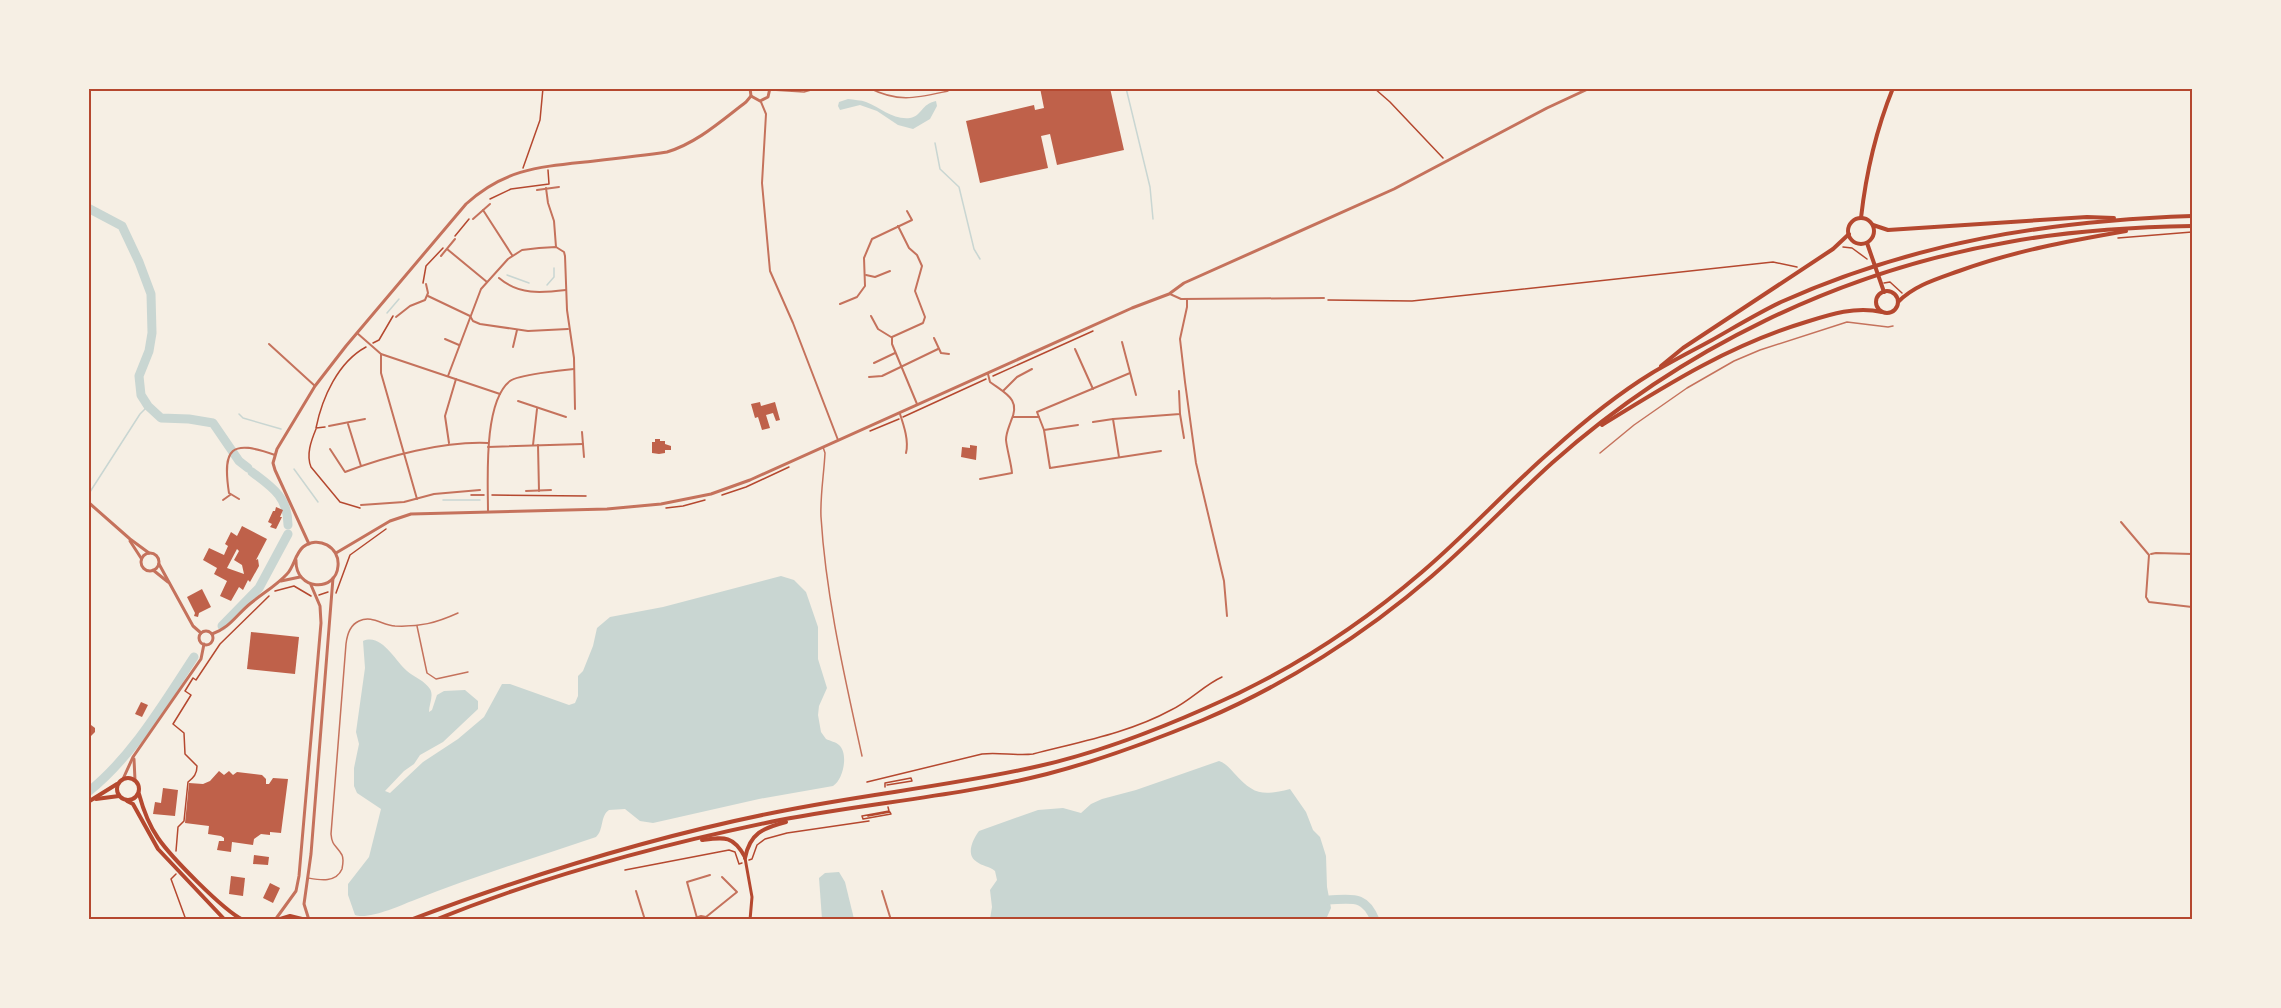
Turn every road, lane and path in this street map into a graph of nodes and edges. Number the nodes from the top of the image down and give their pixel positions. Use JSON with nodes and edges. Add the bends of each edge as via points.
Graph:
{"nodes":[{"id":1,"x":543,"y":88,"type":"edge"},
{"id":2,"x":750,"y":88,"type":"edge"},
{"id":3,"x":818,"y":88,"type":"edge"},
{"id":4,"x":868,"y":88,"type":"edge"},
{"id":5,"x":1374,"y":88,"type":"edge"},
{"id":6,"x":1590,"y":88,"type":"edge"},
{"id":7,"x":1893,"y":88,"type":"edge"},
{"id":8,"x":771,"y":89,"type":"edge"},
{"id":9,"x":948,"y":91,"type":"dead end"},
{"id":10,"x":751,"y":96,"type":"junction"},
{"id":11,"x":760,"y":101,"type":"junction"},
{"id":12,"x":1446,"y":162,"type":"junction"},
{"id":13,"x":547,"y":166,"type":"junction"},
{"id":14,"x":522,"y":171,"type":"junction"},
{"id":15,"x":558,"y":187,"type":"dead end"},
{"id":16,"x":546,"y":188,"type":"junction"},
{"id":17,"x":537,"y":190,"type":"dead end"},
{"id":18,"x":488,"y":203,"type":"joint"},
{"id":19,"x":483,"y":210,"type":"junction"},
{"id":20,"x":908,"y":211,"type":"dead end"},
{"id":21,"x":2193,"y":216,"type":"edge"},
{"id":22,"x":473,"y":218,"type":"joint"},
{"id":23,"x":1861,"y":218,"type":"junction"},
{"id":24,"x":2139,"y":218,"type":"junction"},
{"id":25,"x":1873,"y":225,"type":"junction"},
{"id":26,"x":898,"y":226,"type":"junction"},
{"id":27,"x":2193,"y":226,"type":"edge"},
{"id":28,"x":2145,"y":228,"type":"junction"},
{"id":29,"x":2193,"y":232,"type":"edge"},
{"id":30,"x":1849,"y":234,"type":"junction"},
{"id":31,"x":2111,"y":238,"type":"dead end"},
{"id":32,"x":455,"y":239,"type":"dead end"},
{"id":33,"x":450,"y":241,"type":"dead end"},
{"id":34,"x":1867,"y":243,"type":"junction"},
{"id":35,"x":556,"y":247,"type":"junction"},
{"id":36,"x":1842,"y":247,"type":"dead end"},
{"id":37,"x":446,"y":248,"type":"junction"},
{"id":38,"x":1862,"y":254,"type":"dead end"},
{"id":39,"x":512,"y":255,"type":"junction"},
{"id":40,"x":441,"y":256,"type":"dead end"},
{"id":41,"x":1798,"y":268,"type":"dead end"},
{"id":42,"x":890,"y":272,"type":"dead end"},
{"id":43,"x":866,"y":275,"type":"junction"},
{"id":44,"x":499,"y":278,"type":"dead end"},
{"id":45,"x":487,"y":282,"type":"junction"},
{"id":46,"x":425,"y":284,"type":"joint"},
{"id":47,"x":1881,"y":284,"type":"junction"},
{"id":48,"x":566,"y":290,"type":"junction"},
{"id":49,"x":1884,"y":292,"type":"junction"},
{"id":50,"x":1169,"y":294,"type":"junction"},
{"id":51,"x":1905,"y":295,"type":"junction"},
{"id":52,"x":428,"y":296,"type":"junction"},
{"id":53,"x":1324,"y":298,"type":"joint"},
{"id":54,"x":1187,"y":299,"type":"junction"},
{"id":55,"x":1898,"y":302,"type":"junction"},
{"id":56,"x":840,"y":304,"type":"dead end"},
{"id":57,"x":396,"y":312,"type":"dead end"},
{"id":58,"x":1882,"y":312,"type":"junction"},
{"id":59,"x":871,"y":315,"type":"dead end"},
{"id":60,"x":470,"y":316,"type":"junction"},
{"id":61,"x":396,"y":317,"type":"dead end"},
{"id":62,"x":1893,"y":326,"type":"dead end"},
{"id":63,"x":568,"y":329,"type":"junction"},
{"id":64,"x":517,"y":330,"type":"junction"},
{"id":65,"x":1092,"y":331,"type":"dead end"},
{"id":66,"x":357,"y":333,"type":"junction"},
{"id":67,"x":892,"y":337,"type":"junction"},
{"id":68,"x":445,"y":339,"type":"dead end"},
{"id":69,"x":934,"y":339,"type":"dead end"},
{"id":70,"x":1122,"y":342,"type":"dead end"},
{"id":71,"x":269,"y":344,"type":"dead end"},
{"id":72,"x":370,"y":345,"type":"junction"},
{"id":73,"x":459,"y":345,"type":"junction"},
{"id":74,"x":513,"y":347,"type":"dead end"},
{"id":75,"x":938,"y":349,"type":"junction"},
{"id":76,"x":1075,"y":349,"type":"dead end"},
{"id":77,"x":381,"y":354,"type":"junction"},
{"id":78,"x":896,"y":354,"type":"junction"},
{"id":79,"x":949,"y":354,"type":"dead end"},
{"id":80,"x":874,"y":363,"type":"dead end"},
{"id":81,"x":901,"y":366,"type":"junction"},
{"id":82,"x":574,"y":369,"type":"junction"},
{"id":83,"x":1032,"y":369,"type":"dead end"},
{"id":84,"x":1130,"y":373,"type":"junction"},
{"id":85,"x":1651,"y":374,"type":"junction"},
{"id":86,"x":448,"y":376,"type":"junction"},
{"id":87,"x":988,"y":376,"type":"junction"},
{"id":88,"x":869,"y":377,"type":"dead end"},
{"id":89,"x":456,"y":379,"type":"junction"},
{"id":90,"x":315,"y":386,"type":"junction"},
{"id":91,"x":1093,"y":388,"type":"junction"},
{"id":92,"x":1003,"y":391,"type":"junction"},
{"id":93,"x":1179,"y":391,"type":"dead end"},
{"id":94,"x":500,"y":394,"type":"junction"},
{"id":95,"x":1136,"y":395,"type":"dead end"},
{"id":96,"x":518,"y":401,"type":"dead end"},
{"id":97,"x":936,"y":402,"type":"dead end"},
{"id":98,"x":918,"y":405,"type":"junction"},
{"id":99,"x":537,"y":409,"type":"junction"},
{"id":100,"x":575,"y":409,"type":"dead end"},
{"id":101,"x":900,"y":414,"type":"junction"},
{"id":102,"x":1180,"y":414,"type":"junction"},
{"id":103,"x":566,"y":417,"type":"dead end"},
{"id":104,"x":1013,"y":417,"type":"junction"},
{"id":105,"x":1039,"y":417,"type":"junction"},
{"id":106,"x":365,"y":419,"type":"dead end"},
{"id":107,"x":1113,"y":419,"type":"junction"},
{"id":108,"x":1093,"y":422,"type":"dead end"},
{"id":109,"x":348,"y":424,"type":"junction"},
{"id":110,"x":1078,"y":425,"type":"dead end"},
{"id":111,"x":329,"y":426,"type":"joint"},
{"id":112,"x":316,"y":428,"type":"junction"},
{"id":113,"x":1044,"y":430,"type":"junction"},
{"id":114,"x":582,"y":432,"type":"dead end"},
{"id":115,"x":1583,"y":437,"type":"junction"},
{"id":116,"x":1184,"y":438,"type":"dead end"},
{"id":117,"x":838,"y":440,"type":"junction"},
{"id":118,"x":449,"y":444,"type":"junction"},
{"id":119,"x":583,"y":444,"type":"junction"},
{"id":120,"x":488,"y":445,"type":"junction"},
{"id":121,"x":533,"y":445,"type":"junction"},
{"id":122,"x":538,"y":445,"type":"junction"},
{"id":123,"x":822,"y":447,"type":"junction"},
{"id":124,"x":330,"y":449,"type":"dead end"},
{"id":125,"x":1161,"y":451,"type":"dead end"},
{"id":126,"x":906,"y":453,"type":"dead end"},
{"id":127,"x":1600,"y":453,"type":"dead end"},
{"id":128,"x":275,"y":455,"type":"junction"},
{"id":129,"x":405,"y":455,"type":"junction"},
{"id":130,"x":584,"y":457,"type":"dead end"},
{"id":131,"x":1119,"y":457,"type":"junction"},
{"id":132,"x":361,"y":466,"type":"junction"},
{"id":133,"x":980,"y":479,"type":"dead end"},
{"id":134,"x":480,"y":490,"type":"dead end"},
{"id":135,"x":551,"y":490,"type":"dead end"},
{"id":136,"x":539,"y":491,"type":"junction"},
{"id":137,"x":526,"y":492,"type":"dead end"},
{"id":138,"x":230,"y":495,"type":"junction"},
{"id":139,"x":471,"y":495,"type":"dead end"},
{"id":140,"x":488,"y":495,"type":"junction"},
{"id":141,"x":586,"y":496,"type":"dead end"},
{"id":142,"x":239,"y":499,"type":"dead end"},
{"id":143,"x":417,"y":499,"type":"junction"},
{"id":144,"x":223,"y":500,"type":"dead end"},
{"id":145,"x":89,"y":503,"type":"edge"},
{"id":146,"x":361,"y":504,"type":"dead end"},
{"id":147,"x":368,"y":507,"type":"dead end"},
{"id":148,"x":488,"y":512,"type":"junction"},
{"id":149,"x":2121,"y":522,"type":"dead end"},
{"id":150,"x":130,"y":539,"type":"junction"},
{"id":151,"x":309,"y":544,"type":"junction"},
{"id":152,"x":149,"y":553,"type":"junction"},
{"id":153,"x":336,"y":553,"type":"junction"},
{"id":154,"x":2193,"y":554,"type":"edge"},
{"id":155,"x":2149,"y":555,"type":"junction"},
{"id":156,"x":141,"y":559,"type":"junction"},
{"id":157,"x":296,"y":560,"type":"junction"},
{"id":158,"x":159,"y":564,"type":"junction"},
{"id":159,"x":153,"y":570,"type":"junction"},
{"id":160,"x":300,"y":577,"type":"junction"},
{"id":161,"x":333,"y":578,"type":"junction"},
{"id":162,"x":279,"y":581,"type":"junction"},
{"id":163,"x":169,"y":583,"type":"junction"},
{"id":164,"x":311,"y":585,"type":"junction"},
{"id":165,"x":2193,"y":607,"type":"edge"},
{"id":166,"x":248,"y":613,"type":"dead end"},
{"id":167,"x":458,"y":613,"type":"dead end"},
{"id":168,"x":1227,"y":616,"type":"dead end"},
{"id":169,"x":417,"y":626,"type":"junction"},
{"id":170,"x":201,"y":633,"type":"junction"},
{"id":171,"x":212,"y":634,"type":"junction"},
{"id":172,"x":204,"y":645,"type":"junction"},
{"id":173,"x":468,"y":672,"type":"dead end"},
{"id":174,"x":1222,"y":677,"type":"dead end"},
{"id":175,"x":862,"y":756,"type":"dead end"},
{"id":176,"x":134,"y":757,"type":"junction"},
{"id":177,"x":123,"y":779,"type":"junction"},
{"id":178,"x":135,"y":780,"type":"junction"},
{"id":179,"x":867,"y":782,"type":"dead end"},
{"id":180,"x":118,"y":784,"type":"junction"},
{"id":181,"x":138,"y":794,"type":"junction"},
{"id":182,"x":119,"y":796,"type":"junction"},
{"id":183,"x":95,"y":799,"type":"junction"},
{"id":184,"x":128,"y":801,"type":"junction"},
{"id":185,"x":88,"y":802,"type":"edge"},
{"id":186,"x":807,"y":815,"type":"junction"},
{"id":187,"x":869,"y":821,"type":"dead end"},
{"id":188,"x":681,"y":842,"type":"junction"},
{"id":189,"x":176,"y":853,"type":"dead end"},
{"id":190,"x":745,"y":860,"type":"junction"},
{"id":191,"x":625,"y":870,"type":"dead end"},
{"id":192,"x":176,"y":874,"type":"dead end"},
{"id":193,"x":710,"y":875,"type":"dead end"},
{"id":194,"x":722,"y":877,"type":"dead end"},
{"id":195,"x":307,"y":878,"type":"junction"},
{"id":196,"x":636,"y":891,"type":"dead end"},
{"id":197,"x":882,"y":891,"type":"dead end"},
{"id":198,"x":696,"y":918,"type":"junction"},
{"id":199,"x":706,"y":918,"type":"edge"},
{"id":200,"x":186,"y":920,"type":"edge"},
{"id":201,"x":225,"y":920,"type":"edge"},
{"id":202,"x":243,"y":920,"type":"edge"},
{"id":203,"x":276,"y":920,"type":"edge"},
{"id":204,"x":308,"y":920,"type":"edge"},
{"id":205,"x":410,"y":920,"type":"edge"},
{"id":206,"x":435,"y":920,"type":"edge"},
{"id":207,"x":645,"y":920,"type":"edge"},
{"id":208,"x":690,"y":920,"type":"edge"},
{"id":209,"x":750,"y":920,"type":"edge"},
{"id":210,"x":891,"y":920,"type":"edge"}],
"edges":[{"from":1,"to":14,"type":"path","via":[[540,120]]},
{"from":2,"to":10,"type":"street"},
{"from":3,"to":8,"type":"lane","via":[[804,92]]},
{"from":4,"to":9,"type":"lane","via":[[885,96],[909,99]]},
{"from":5,"to":12,"type":"path"},
{"from":6,"to":12,"type":"street"},
{"from":7,"to":23,"type":"main road","via":[[1873,150]]},
{"from":8,"to":11,"type":"street","via":[[768,98]]},
{"from":10,"to":11,"type":"street"},
{"from":10,"to":13,"type":"street","via":[[680,149]]},
{"from":11,"to":117,"type":"street","via":[[766,114],[762,183],[770,271]]},
{"from":12,"to":50,"type":"street","via":[[1184,283]]},
{"from":13,"to":14,"type":"street"},
{"from":13,"to":18,"type":"path","via":[[549,184],[511,189]]},
{"from":14,"to":66,"type":"street","via":[[483,190],[466,204]]},
{"from":15,"to":16,"type":"street"},
{"from":16,"to":17,"type":"street"},
{"from":16,"to":35,"type":"street"},
{"from":18,"to":19,"type":"street"},
{"from":19,"to":22,"type":"street"},
{"from":19,"to":39,"type":"street"},
{"from":20,"to":26,"type":"street","via":[[912,220]]},
{"from":21,"to":24,"type":"main road"},
{"from":22,"to":33,"type":"path"},
{"from":23,"to":25,"type":"main road"},
{"from":23,"to":30,"type":"main road","via":[[1850,224]]},
{"from":24,"to":25,"type":"main road","via":[[2087,217],[1888,230]]},
{"from":24,"to":85,"type":"main road","via":[[2007,232],[1892,261],[1776,305]]},
{"from":25,"to":34,"type":"main road","via":[[1874,235]]},
{"from":26,"to":43,"type":"street","via":[[872,239],[864,258]]},
{"from":26,"to":67,"type":"street","via":[[922,266],[915,291],[925,317]]},
{"from":27,"to":28,"type":"main road"},
{"from":28,"to":51,"type":"main road","via":[[2026,250],[1927,282]]},
{"from":28,"to":115,"type":"main road","via":[[2009,242],[1935,258],[1857,282],[1775,316],[1717,346],[1652,385]]},
{"from":29,"to":31,"type":"path"},
{"from":30,"to":34,"type":"main road","via":[[1856,243]]},
{"from":30,"to":85,"type":"main road","via":[[1833,249],[1683,348]]},
{"from":32,"to":37,"type":"street"},
{"from":34,"to":47,"type":"main road"},
{"from":35,"to":39,"type":"street","via":[[522,250]]},
{"from":35,"to":48,"type":"street","via":[[565,256]]},
{"from":36,"to":38,"type":"path"},
{"from":37,"to":40,"type":"street"},
{"from":37,"to":45,"type":"street"},
{"from":37,"to":46,"type":"path","via":[[440,249],[426,266],[422,279]]},
{"from":39,"to":45,"type":"street"},
{"from":41,"to":53,"type":"path","via":[[1773,262],[1412,301]]},
{"from":42,"to":43,"type":"street","via":[[875,277]]},
{"from":43,"to":56,"type":"street","via":[[862,293]]},
{"from":44,"to":48,"type":"street","via":[[528,292]]},
{"from":45,"to":60,"type":"street"},
{"from":46,"to":52,"type":"street"},
{"from":47,"to":49,"type":"main road"},
{"from":47,"to":51,"type":"path","via":[[1890,282]]},
{"from":48,"to":63,"type":"street"},
{"from":49,"to":55,"type":"main road","via":[[1893,293]]},
{"from":49,"to":58,"type":"main road","via":[[1876,303]]},
{"from":50,"to":54,"type":"street"},
{"from":50,"to":87,"type":"street"},
{"from":51,"to":55,"type":"main road"},
{"from":52,"to":60,"type":"street"},
{"from":52,"to":61,"type":"street"},
{"from":53,"to":54,"type":"street"},
{"from":54,"to":168,"type":"street","via":[[1180,328],[1185,382],[1196,463],[1224,581]]},
{"from":55,"to":58,"type":"main road","via":[[1894,311]]},
{"from":57,"to":72,"type":"path","via":[[379,340]]},
{"from":58,"to":115,"type":"main road","via":[[1839,312],[1754,340],[1693,369]]},
{"from":59,"to":67,"type":"street","via":[[878,329]]},
{"from":60,"to":64,"type":"street","via":[[476,322]]},
{"from":60,"to":73,"type":"street"},
{"from":62,"to":127,"type":"lane","via":[[1847,322],[1760,350],[1678,394]]},
{"from":63,"to":64,"type":"street"},
{"from":63,"to":82,"type":"street"},
{"from":64,"to":74,"type":"street"},
{"from":65,"to":87,"type":"path"},
{"from":66,"to":72,"type":"street"},
{"from":66,"to":90,"type":"street"},
{"from":67,"to":78,"type":"street"},
{"from":68,"to":73,"type":"street"},
{"from":69,"to":75,"type":"street"},
{"from":70,"to":84,"type":"street"},
{"from":71,"to":90,"type":"street"},
{"from":72,"to":77,"type":"street"},
{"from":72,"to":112,"type":"path","via":[[349,360],[337,377],[322,404]]},
{"from":73,"to":86,"type":"street"},
{"from":75,"to":79,"type":"street"},
{"from":75,"to":81,"type":"street"},
{"from":76,"to":91,"type":"street"},
{"from":77,"to":86,"type":"street"},
{"from":77,"to":129,"type":"street","via":[[381,373]]},
{"from":78,"to":80,"type":"street"},
{"from":78,"to":81,"type":"street"},
{"from":81,"to":88,"type":"street"},
{"from":81,"to":98,"type":"street"},
{"from":82,"to":94,"type":"street","via":[[514,379]]},
{"from":82,"to":100,"type":"street"},
{"from":83,"to":92,"type":"street"},
{"from":84,"to":91,"type":"street"},
{"from":84,"to":95,"type":"street"},
{"from":85,"to":205,"type":"main road","via":[[1550,452],[1464,535],[1391,597],[1289,666],[1212,706],[1120,743],[1039,766],[781,811],[644,842],[466,897]]},
{"from":86,"to":89,"type":"street"},
{"from":87,"to":92,"type":"street"},
{"from":87,"to":97,"type":"path"},
{"from":87,"to":98,"type":"street"},
{"from":89,"to":94,"type":"street"},
{"from":89,"to":118,"type":"street","via":[[445,416]]},
{"from":90,"to":128,"type":"street"},
{"from":91,"to":105,"type":"street","via":[[1037,412]]},
{"from":92,"to":104,"type":"street","via":[[1014,402]]},
{"from":93,"to":102,"type":"street"},
{"from":94,"to":120,"type":"street"},
{"from":96,"to":99,"type":"street"},
{"from":98,"to":101,"type":"street"},
{"from":99,"to":103,"type":"street"},
{"from":99,"to":121,"type":"street"},
{"from":101,"to":117,"type":"street"},
{"from":101,"to":126,"type":"street"},
{"from":102,"to":107,"type":"street"},
{"from":102,"to":116,"type":"street"},
{"from":104,"to":105,"type":"street"},
{"from":104,"to":133,"type":"street","via":[[1006,440],[1012,472]]},
{"from":105,"to":113,"type":"street"},
{"from":106,"to":109,"type":"street"},
{"from":107,"to":108,"type":"street"},
{"from":107,"to":131,"type":"street"},
{"from":109,"to":111,"type":"street"},
{"from":109,"to":132,"type":"street"},
{"from":110,"to":113,"type":"street"},
{"from":111,"to":112,"type":"path"},
{"from":112,"to":147,"type":"path","via":[[310,447],[311,467],[340,502]]},
{"from":113,"to":131,"type":"street","via":[[1050,468]]},
{"from":114,"to":119,"type":"street"},
{"from":115,"to":186,"type":"main road","via":[[1428,580],[1293,674],[1210,717],[1124,751],[1045,774]]},
{"from":117,"to":123,"type":"street"},
{"from":118,"to":120,"type":"street"},
{"from":118,"to":129,"type":"street"},
{"from":119,"to":122,"type":"street"},
{"from":119,"to":130,"type":"street"},
{"from":120,"to":121,"type":"street"},
{"from":120,"to":140,"type":"street"},
{"from":121,"to":122,"type":"street"},
{"from":122,"to":136,"type":"street"},
{"from":123,"to":148,"type":"street","via":[[746,482],[680,501],[607,509]]},
{"from":123,"to":175,"type":"lane","via":[[825,453],[821,516],[829,583]]},
{"from":124,"to":132,"type":"street","via":[[345,472]]},
{"from":125,"to":131,"type":"street"},
{"from":128,"to":138,"type":"street","via":[[250,447],[229,455],[225,469]]},
{"from":128,"to":151,"type":"street","via":[[278,480]]},
{"from":129,"to":132,"type":"street"},
{"from":129,"to":143,"type":"street"},
{"from":134,"to":143,"type":"street"},
{"from":135,"to":136,"type":"street"},
{"from":136,"to":137,"type":"street"},
{"from":138,"to":142,"type":"street"},
{"from":138,"to":144,"type":"street"},
{"from":139,"to":140,"type":"path"},
{"from":140,"to":141,"type":"path"},
{"from":140,"to":148,"type":"street"},
{"from":143,"to":146,"type":"street"},
{"from":145,"to":150,"type":"street"},
{"from":148,"to":153,"type":"street","via":[[399,517]]},
{"from":149,"to":155,"type":"street"},
{"from":150,"to":152,"type":"street"},
{"from":150,"to":156,"type":"street"},
{"from":151,"to":153,"type":"street","via":[[321,543]]},
{"from":151,"to":157,"type":"street"},
{"from":152,"to":156,"type":"street"},
{"from":152,"to":158,"type":"street","via":[[157,556]]},
{"from":153,"to":161,"type":"street","via":[[338,566]]},
{"from":154,"to":155,"type":"street"},
{"from":155,"to":165,"type":"street","via":[[2149,602]]},
{"from":156,"to":159,"type":"street","via":[[143,568]]},
{"from":157,"to":160,"type":"street"},
{"from":157,"to":162,"type":"street"},
{"from":158,"to":159,"type":"street"},
{"from":158,"to":163,"type":"street"},
{"from":159,"to":163,"type":"street"},
{"from":160,"to":162,"type":"street"},
{"from":160,"to":164,"type":"street"},
{"from":161,"to":164,"type":"street"},
{"from":161,"to":195,"type":"street"},
{"from":162,"to":171,"type":"street","via":[[228,626]]},
{"from":163,"to":170,"type":"street"},
{"from":164,"to":203,"type":"street","via":[[320,606],[321,623],[299,876],[296,891]]},
{"from":166,"to":189,"type":"path","via":[[216,648],[196,680],[193,678],[185,691],[191,695],[173,724],[184,733],[185,754],[197,766],[188,782]]},
{"from":167,"to":169,"type":"lane","via":[[434,624]]},
{"from":169,"to":173,"type":"lane","via":[[427,674],[436,679]]},
{"from":169,"to":195,"type":"lane","via":[[365,619],[346,636],[331,834],[343,863],[333,879]]},
{"from":170,"to":171,"type":"street"},
{"from":170,"to":172,"type":"street","via":[[199,639]]},
{"from":171,"to":172,"type":"street","via":[[212,641]]},
{"from":172,"to":176,"type":"street","via":[[201,659]]},
{"from":174,"to":179,"type":"path","via":[[1170,711],[1110,733],[1033,754],[982,754]]},
{"from":176,"to":177,"type":"street"},
{"from":176,"to":178,"type":"street"},
{"from":177,"to":178,"type":"main road"},
{"from":177,"to":180,"type":"main road"},
{"from":178,"to":181,"type":"main road"},
{"from":180,"to":182,"type":"main road"},
{"from":180,"to":183,"type":"main road"},
{"from":181,"to":184,"type":"main road"},
{"from":181,"to":202,"type":"main road","via":[[157,837],[214,897]]},
{"from":182,"to":183,"type":"main road"},
{"from":182,"to":184,"type":"main road"},
{"from":183,"to":185,"type":"main road"},
{"from":184,"to":201,"type":"main road","via":[[158,849]]},
{"from":186,"to":188,"type":"main road"},
{"from":186,"to":190,"type":"main road","via":[[758,833],[750,841]]},
{"from":187,"to":190,"type":"path","via":[[772,837],[757,845],[752,859]]},
{"from":188,"to":190,"type":"main road","via":[[723,837],[738,845]]},
{"from":188,"to":206,"type":"main road","via":[[536,884]]},
{"from":190,"to":191,"type":"path","via":[[740,864],[735,852],[729,850]]},
{"from":190,"to":209,"type":"main road","via":[[752,897]]},
{"from":192,"to":200,"type":"path","via":[[171,879]]},
{"from":193,"to":198,"type":"street","via":[[687,882]]},
{"from":194,"to":199,"type":"street","via":[[737,892]]},
{"from":195,"to":204,"type":"street","via":[[304,904]]},
{"from":196,"to":207,"type":"street"},
{"from":197,"to":210,"type":"street"},
{"from":198,"to":199,"type":"street"},
{"from":198,"to":208,"type":"street"},
{"from":203,"to":204,"type":"main road","via":[[290,916]]}]}
